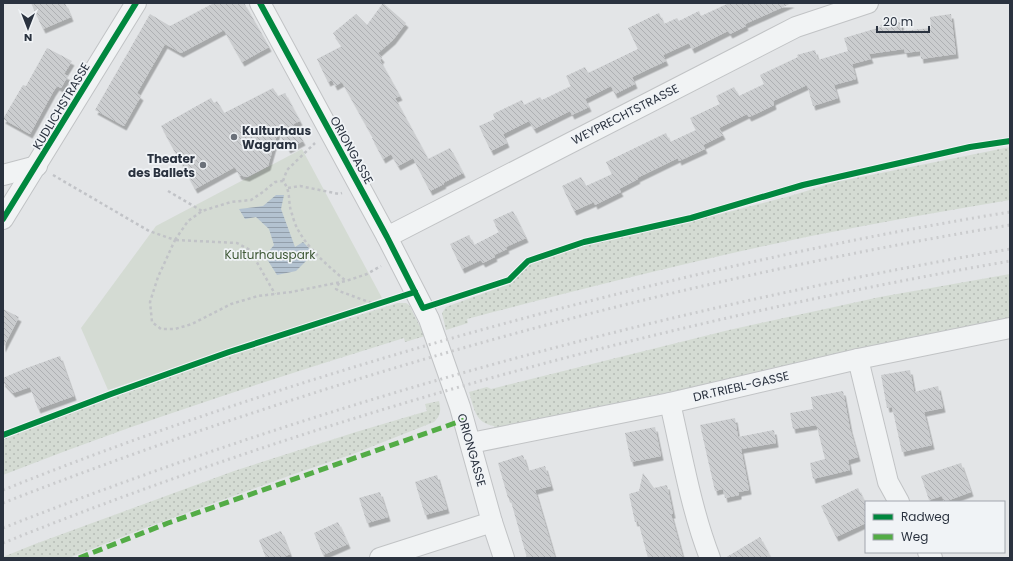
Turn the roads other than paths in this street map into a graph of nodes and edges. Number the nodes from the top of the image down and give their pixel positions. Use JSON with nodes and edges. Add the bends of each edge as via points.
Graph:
{"nodes":[{"id":1,"x":136,"y":3,"type":"edge"},
{"id":2,"x":866,"y":3,"type":"edge"},
{"id":3,"x":267,"y":5,"type":"edge"},
{"id":4,"x":37,"y":166,"type":"junction"},
{"id":5,"x":3,"y":175,"type":"edge"},
{"id":6,"x":3,"y":219,"type":"edge"},
{"id":7,"x":387,"y":237,"type":"junction"},
{"id":8,"x":1010,"y":328,"type":"edge"},
{"id":9,"x":858,"y":359,"type":"junction"},
{"id":10,"x":670,"y":403,"type":"junction"},
{"id":11,"x":471,"y":443,"type":"junction"},
{"id":12,"x":898,"y":501,"type":"edge"},
{"id":13,"x":492,"y":522,"type":"junction"},
{"id":14,"x":380,"y":558,"type":"edge"},
{"id":15,"x":504,"y":558,"type":"edge"},
{"id":16,"x":710,"y":558,"type":"edge"}],
"edges":[{"from":1,"to":4,"type":"street","name":"KUDLICHSTRASSE"},
{"from":2,"to":7,"type":"street","name":"WEYPRECHTSTRASSE","via":[[796,27]]},
{"from":3,"to":7,"type":"street","name":"ORIONGASSE","via":[[329,132]]},
{"from":4,"to":5,"type":"street"},
{"from":4,"to":6,"type":"street","name":"KUDLICHSTRASSE"},
{"from":7,"to":11,"type":"street","name":"ORIONGASSE","via":[[429,319]]},
{"from":8,"to":9,"type":"street","name":"DR.TRIEBL-GASSE"},
{"from":9,"to":10,"type":"street","name":"DR.TRIEBL-GASSE"},
{"from":9,"to":12,"type":"street","via":[[888,482]]},
{"from":10,"to":11,"type":"street","name":"DR.TRIEBL-GASSE"},
{"from":10,"to":16,"type":"street","via":[[695,509]]},
{"from":11,"to":13,"type":"street","name":"ORIONGASSE"},
{"from":13,"to":14,"type":"street"},
{"from":13,"to":15,"type":"street","name":"ORIONGASSE"}]}
